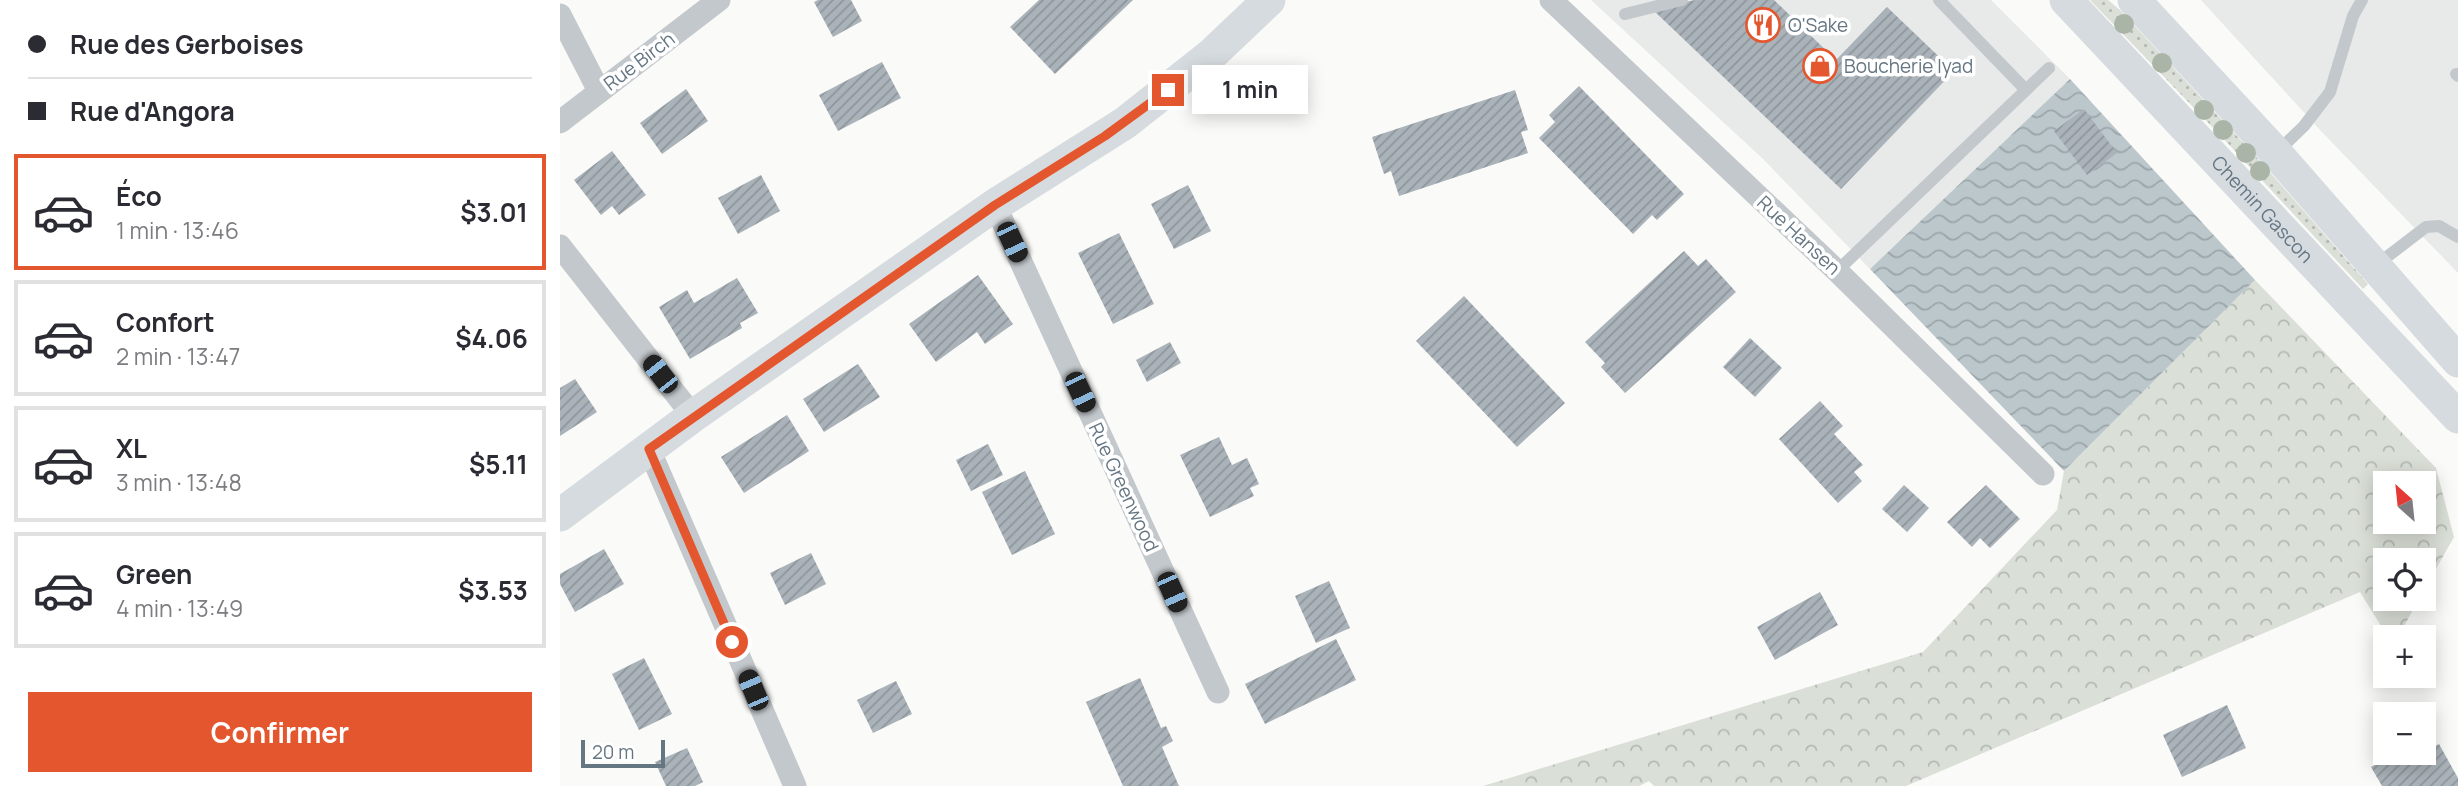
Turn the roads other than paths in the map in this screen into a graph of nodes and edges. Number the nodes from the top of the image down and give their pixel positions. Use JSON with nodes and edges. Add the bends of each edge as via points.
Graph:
{"nodes":[{"id":1,"x":719,"y":0,"type":"edge"},
{"id":2,"x":1269,"y":0,"type":"edge"},
{"id":3,"x":1550,"y":0,"type":"edge"},
{"id":4,"x":1682,"y":0,"type":"edge"},
{"id":5,"x":1939,"y":0,"type":"edge"},
{"id":6,"x":2066,"y":0,"type":"edge"},
{"id":7,"x":2134,"y":0,"type":"edge"},
{"id":8,"x":2362,"y":0,"type":"edge"},
{"id":9,"x":1625,"y":14,"type":"dead end"},
{"id":10,"x":560,"y":16,"type":"edge"},
{"id":11,"x":2049,"y":68,"type":"dead end"},
{"id":12,"x":2026,"y":90,"type":"junction"},
{"id":13,"x":599,"y":91,"type":"junction"},
{"id":14,"x":560,"y":122,"type":"edge"},
{"id":15,"x":2276,"y":153,"type":"junction"},
{"id":16,"x":995,"y":205,"type":"junction"},
{"id":17,"x":2458,"y":237,"type":"edge"},
{"id":18,"x":560,"y":246,"type":"edge"},
{"id":19,"x":2374,"y":266,"type":"junction"},
{"id":20,"x":1837,"y":271,"type":"junction"},
{"id":21,"x":2458,"y":361,"type":"edge"},
{"id":22,"x":693,"y":416,"type":"junction"},
{"id":23,"x":2458,"y":417,"type":"edge"},
{"id":24,"x":649,"y":449,"type":"junction"},
{"id":25,"x":2043,"y":474,"type":"dead end"},
{"id":26,"x":560,"y":515,"type":"edge"},
{"id":27,"x":1218,"y":692,"type":"dead end"},
{"id":28,"x":794,"y":786,"type":"edge"}],
"edges":[{"from":1,"to":13,"type":"street","name":"Rue Birch"},
{"from":2,"to":16,"type":"main road","via":[[1211,55],[1125,123]]},
{"from":3,"to":20,"type":"street","name":"Rue Hansen"},
{"from":4,"to":9,"type":"lane"},
{"from":5,"to":12,"type":"lane"},
{"from":6,"to":23,"type":"main road","name":"Chemin Gascon"},
{"from":7,"to":15,"type":"main road"},
{"from":8,"to":15,"type":"lane","via":[[2330,92]]},
{"from":10,"to":13,"type":"street"},
{"from":11,"to":12,"type":"lane"},
{"from":12,"to":20,"type":"lane"},
{"from":13,"to":14,"type":"street","name":"Rue Birch"},
{"from":15,"to":19,"type":"main road"},
{"from":16,"to":22,"type":"main road"},
{"from":16,"to":27,"type":"street","name":"Rue Greenwood"},
{"from":17,"to":19,"type":"lane","via":[[2439,226],[2426,227]]},
{"from":18,"to":22,"type":"street"},
{"from":19,"to":21,"type":"main road"},
{"from":20,"to":25,"type":"street","name":"Rue Hansen"},
{"from":22,"to":24,"type":"main road"},
{"from":24,"to":26,"type":"main road"},
{"from":24,"to":28,"type":"street"}]}
